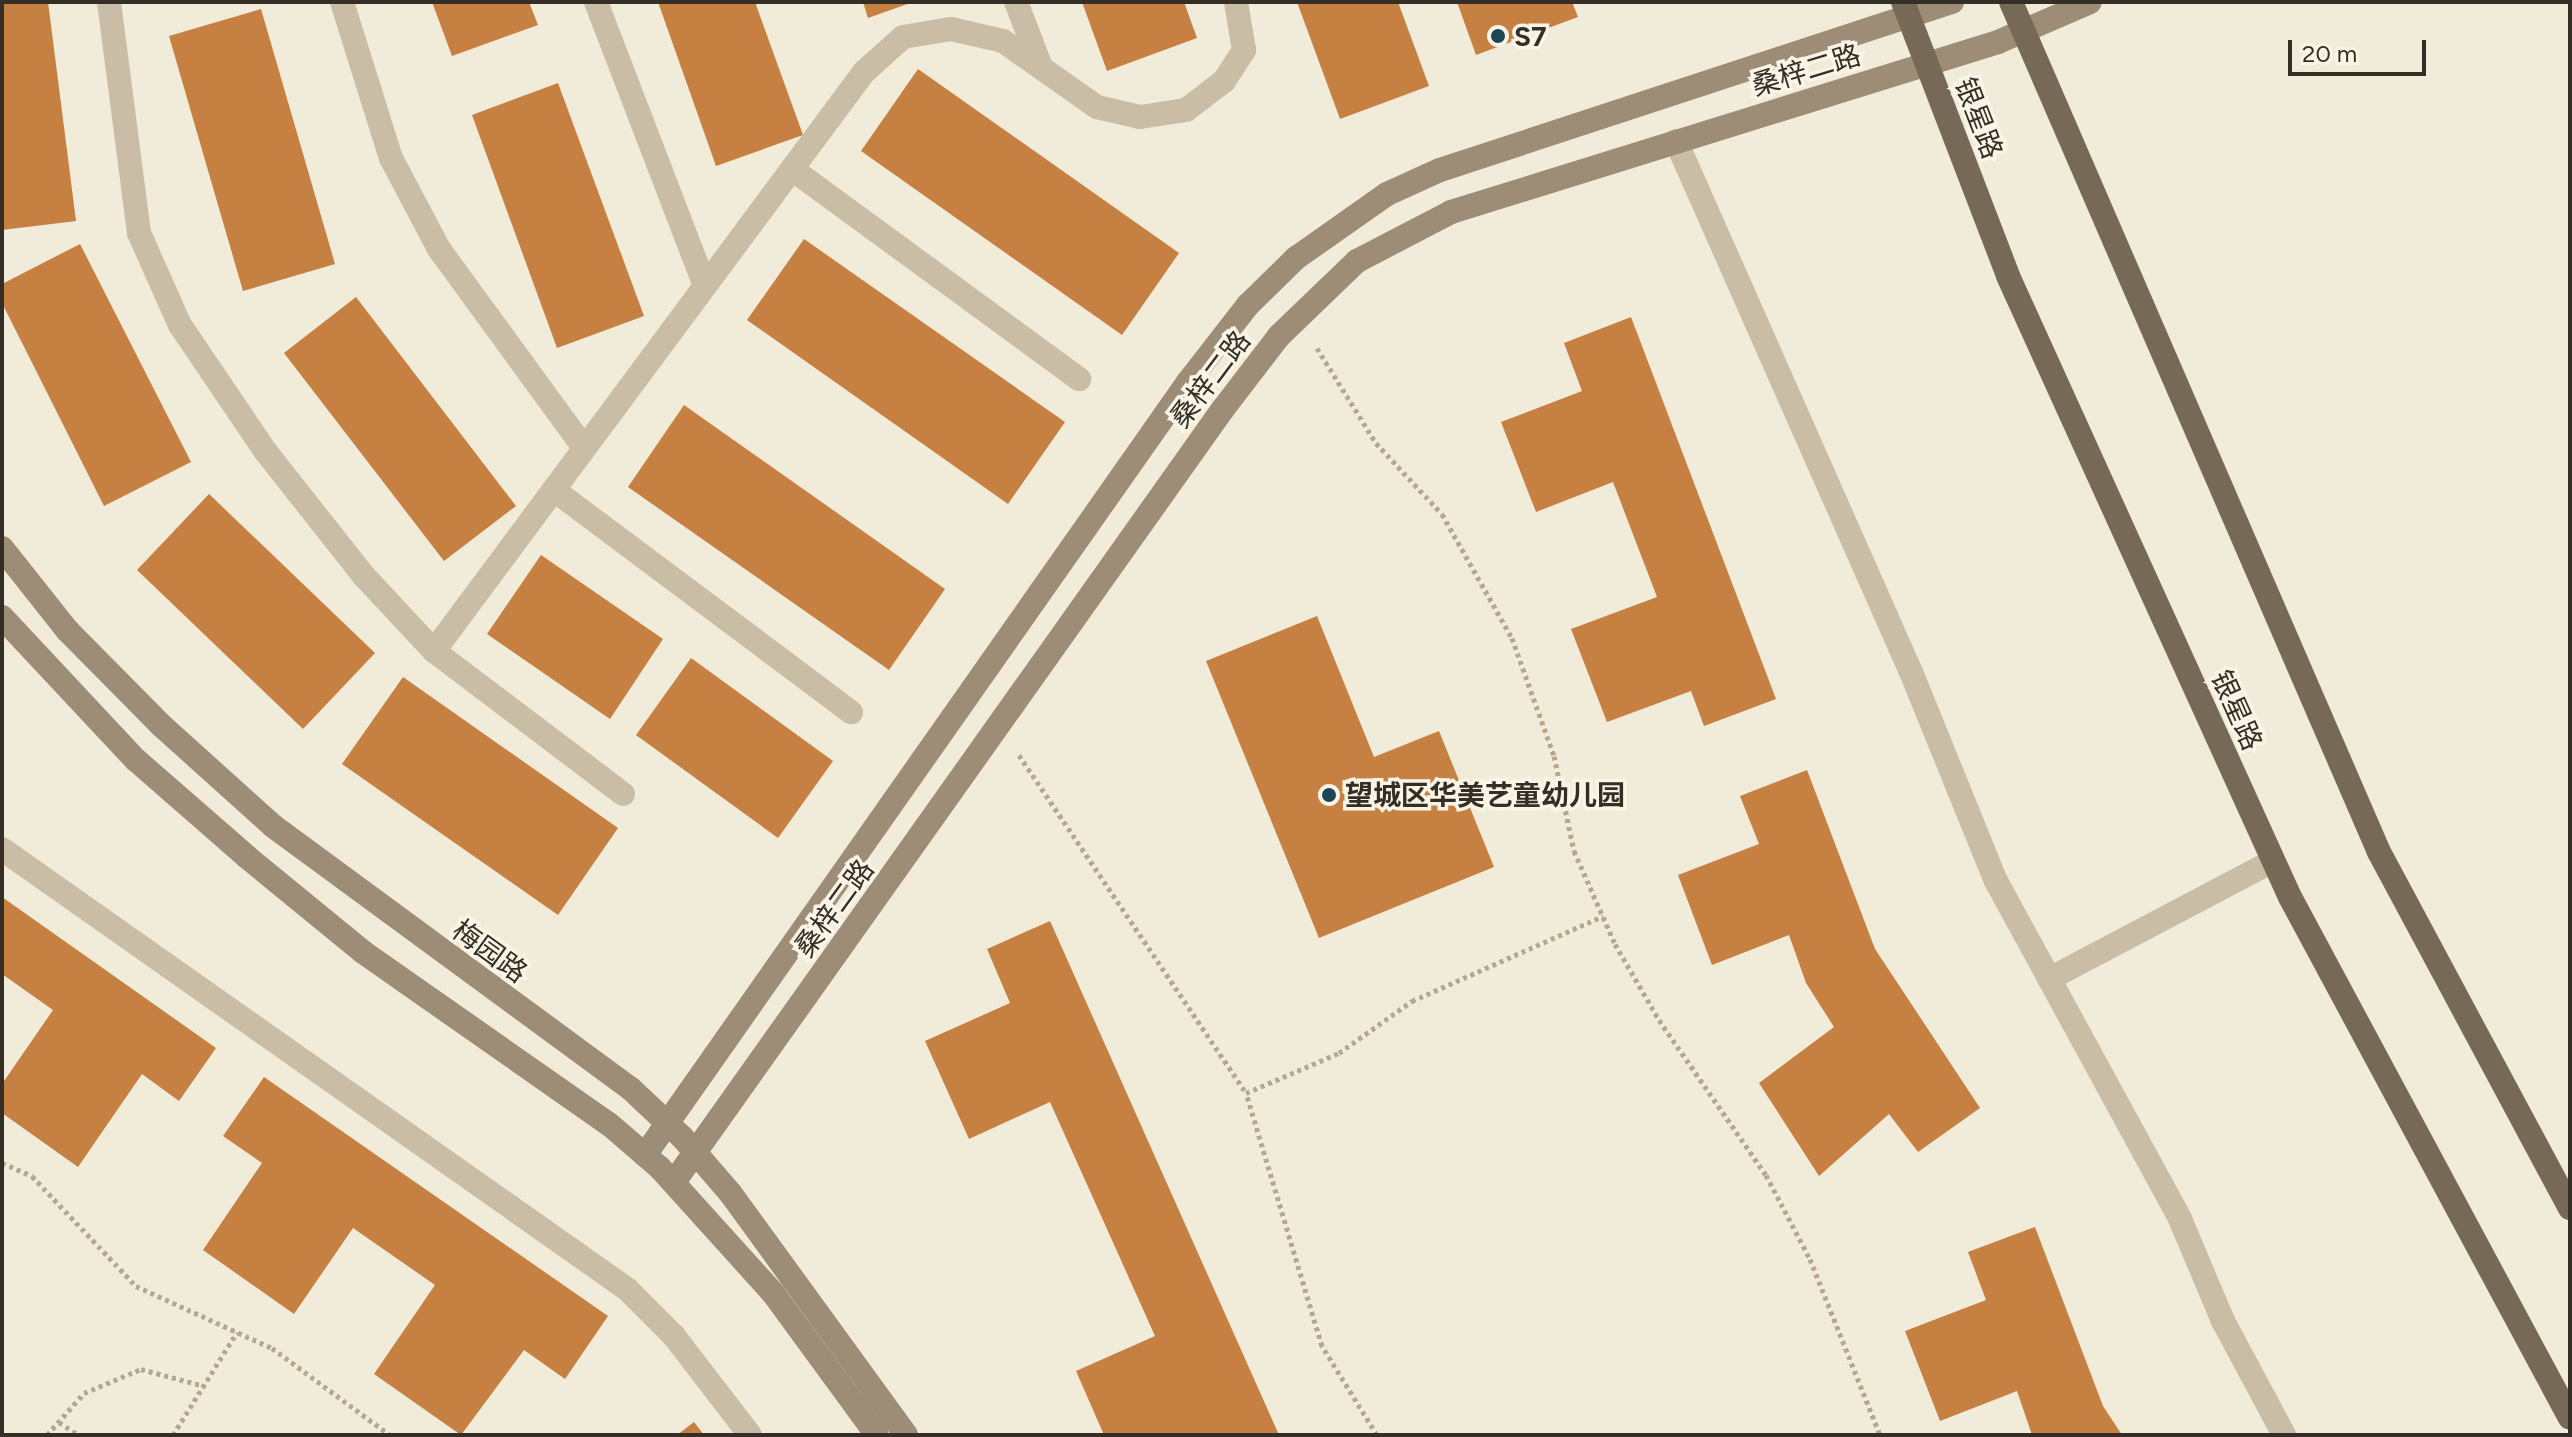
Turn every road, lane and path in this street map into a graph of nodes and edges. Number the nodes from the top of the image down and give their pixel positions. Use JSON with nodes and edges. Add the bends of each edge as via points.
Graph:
{"nodes":[{"id":1,"x":109,"y":2,"type":"edge"},
{"id":2,"x":342,"y":2,"type":"edge"},
{"id":3,"x":596,"y":2,"type":"edge"},
{"id":4,"x":1016,"y":2,"type":"edge"},
{"id":5,"x":1236,"y":2,"type":"edge"},
{"id":6,"x":1952,"y":2,"type":"edge"},
{"id":7,"x":2011,"y":2,"type":"edge"},
{"id":8,"x":2090,"y":2,"type":"edge"},
{"id":9,"x":1906,"y":10,"type":"edge"},
{"id":10,"x":2023,"y":31,"type":"junction"},
{"id":11,"x":1927,"y":65,"type":"junction"},
{"id":12,"x":1041,"y":67,"type":"junction"},
{"id":13,"x":1676,"y":141,"type":"junction"},
{"id":14,"x":792,"y":169,"type":"junction"},
{"id":15,"x":705,"y":286,"type":"junction"},
{"id":16,"x":1298,"y":317,"type":"junction"},
{"id":17,"x":1079,"y":379,"type":"dead end"},
{"id":18,"x":584,"y":448,"type":"junction"},
{"id":19,"x":554,"y":490,"type":"junction"},
{"id":20,"x":2,"y":548,"type":"edge"},
{"id":21,"x":2,"y":617,"type":"edge"},
{"id":22,"x":434,"y":651,"type":"junction"},
{"id":23,"x":851,"y":712,"type":"dead end"},
{"id":24,"x":1001,"y":726,"type":"junction"},
{"id":25,"x":623,"y":794,"type":"dead end"},
{"id":26,"x":2,"y":849,"type":"edge"},
{"id":27,"x":2273,"y":861,"type":"junction"},
{"id":28,"x":1603,"y":916,"type":"junction"},
{"id":29,"x":2049,"y":979,"type":"junction"},
{"id":30,"x":1246,"y":1093,"type":"junction"},
{"id":31,"x":667,"y":1123,"type":"junction"},
{"id":32,"x":696,"y":1153,"type":"junction"},
{"id":33,"x":645,"y":1155,"type":"junction"},
{"id":34,"x":2,"y":1163,"type":"edge"},
{"id":35,"x":674,"y":1182,"type":"junction"},
{"id":36,"x":2570,"y":1208,"type":"edge"},
{"id":37,"x":237,"y":1332,"type":"junction"},
{"id":38,"x":204,"y":1386,"type":"junction"},
{"id":39,"x":2570,"y":1418,"type":"edge"},
{"id":40,"x":59,"y":1422,"type":"junction"},
{"id":41,"x":47,"y":1435,"type":"edge"},
{"id":42,"x":78,"y":1435,"type":"edge"},
{"id":43,"x":173,"y":1435,"type":"edge"},
{"id":44,"x":390,"y":1435,"type":"edge"},
{"id":45,"x":750,"y":1435,"type":"edge"},
{"id":46,"x":877,"y":1435,"type":"edge"},
{"id":47,"x":906,"y":1435,"type":"edge"},
{"id":48,"x":1377,"y":1435,"type":"edge"},
{"id":49,"x":1880,"y":1435,"type":"edge"},
{"id":50,"x":2284,"y":1435,"type":"edge"}],
"edges":[{"from":1,"to":22,"type":"street","via":[[139,233],[180,325],[266,452],[364,576]]},
{"from":2,"to":18,"type":"street","via":[[391,158],[439,249]]},
{"from":3,"to":15,"type":"street"},
{"from":4,"to":12,"type":"street"},
{"from":5,"to":12,"type":"street","via":[[1244,50],[1224,81],[1186,110],[1140,117],[1097,107]]},
{"from":6,"to":9,"type":"street","name":"桑梓二路"},
{"from":7,"to":10,"type":"main road"},
{"from":8,"to":10,"type":"street","name":"桑梓二路"},
{"from":9,"to":11,"type":"main road","name":"银星路"},
{"from":9,"to":31,"type":"street","name":"桑梓二路","via":[[1440,170],[1387,194],[1296,258],[1248,305],[1188,382]]},
{"from":10,"to":11,"type":"street","name":"桑梓二路"},
{"from":10,"to":36,"type":"main road","via":[[2379,852]]},
{"from":11,"to":13,"type":"street","name":"桑梓二路"},
{"from":11,"to":27,"type":"main road","name":"银星路","via":[[2008,276]]},
{"from":12,"to":14,"type":"street","via":[[1003,41],[951,29],[903,37],[864,72]]},
{"from":13,"to":16,"type":"street","name":"桑梓二路","via":[[1451,212],[1404,232],[1357,261]]},
{"from":13,"to":29,"type":"street","via":[[1911,672],[1996,881]]},
{"from":14,"to":15,"type":"street"},
{"from":14,"to":17,"type":"street"},
{"from":15,"to":18,"type":"street"},
{"from":16,"to":24,"type":"street","name":"桑梓二路","via":[[1223,409]]},
{"from":16,"to":28,"type":"path","via":[[1376,443],[1442,514],[1512,638],[1554,756],[1574,851]]},
{"from":18,"to":19,"type":"street"},
{"from":19,"to":22,"type":"street"},
{"from":19,"to":23,"type":"street"},
{"from":20,"to":31,"type":"street","name":"梅园路","via":[[67,630],[162,726],[273,826],[631,1089]]},
{"from":21,"to":33,"type":"street","via":[[136,760],[247,857],[363,952],[609,1124]]},
{"from":22,"to":25,"type":"street"},
{"from":24,"to":30,"type":"path"},
{"from":24,"to":32,"type":"street","name":"桑梓二路"},
{"from":26,"to":45,"type":"street","via":[[627,1289],[674,1336]]},
{"from":27,"to":29,"type":"street"},
{"from":27,"to":39,"type":"main road","name":"银星路"},
{"from":28,"to":30,"type":"path","via":[[1412,1001],[1339,1053]]},
{"from":28,"to":49,"type":"path","via":[[1659,1020],[1766,1175],[1810,1259]]},
{"from":29,"to":50,"type":"street","via":[[2180,1219],[2223,1321]]},
{"from":30,"to":48,"type":"path","via":[[1322,1346]]},
{"from":31,"to":32,"type":"street","name":"梅园路"},
{"from":31,"to":33,"type":"street","name":"桑梓二路"},
{"from":32,"to":35,"type":"street","name":"桑梓二路"},
{"from":32,"to":47,"type":"street","name":"梅园路"},
{"from":33,"to":35,"type":"street"},
{"from":34,"to":37,"type":"path","via":[[32,1176],[136,1286]]},
{"from":35,"to":46,"type":"street","via":[[773,1293]]},
{"from":37,"to":38,"type":"path"},
{"from":37,"to":44,"type":"path","via":[[272,1348]]},
{"from":38,"to":40,"type":"path","via":[[141,1369],[84,1393]]},
{"from":38,"to":43,"type":"path"},
{"from":40,"to":41,"type":"path"},
{"from":40,"to":42,"type":"path"}]}
